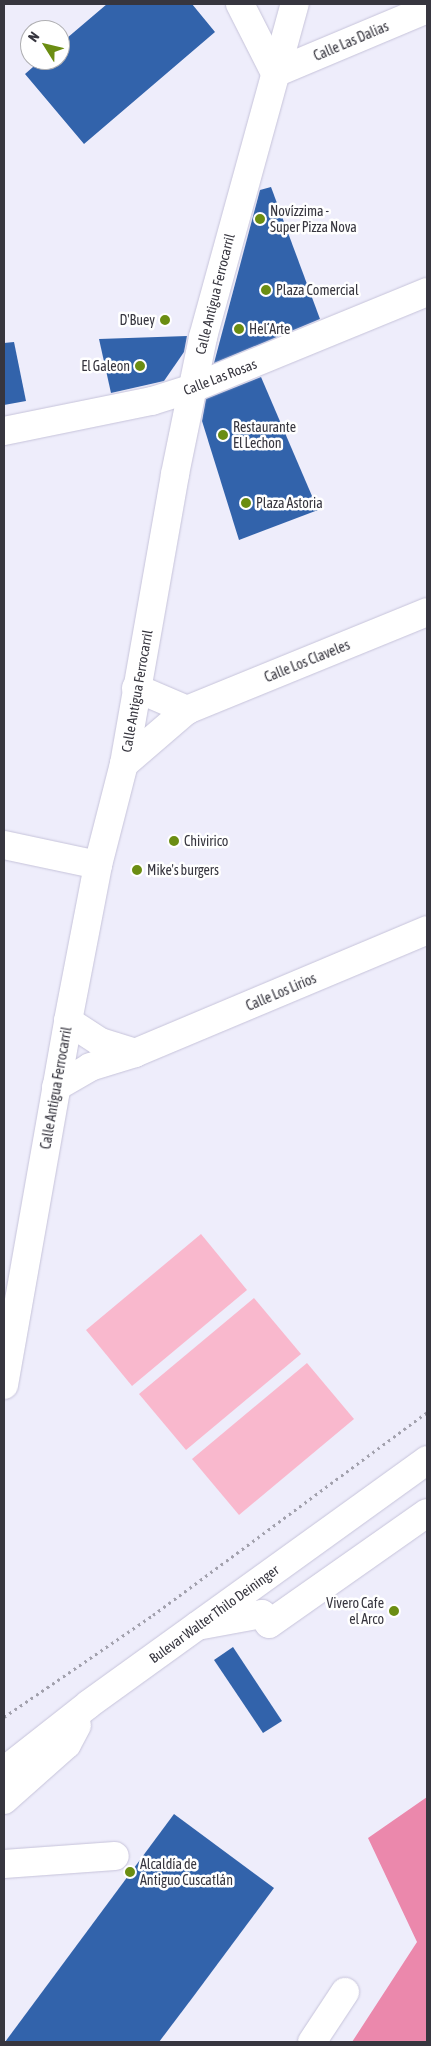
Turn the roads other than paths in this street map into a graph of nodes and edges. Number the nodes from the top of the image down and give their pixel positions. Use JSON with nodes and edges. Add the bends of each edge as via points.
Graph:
{"nodes":[{"id":1,"x":240,"y":4,"type":"edge"},
{"id":2,"x":295,"y":4,"type":"edge"},
{"id":3,"x":427,"y":10,"type":"edge"},
{"id":4,"x":275,"y":73,"type":"junction"},
{"id":5,"x":427,"y":292,"type":"edge"},
{"id":6,"x":193,"y":388,"type":"junction"},
{"id":7,"x":4,"y":431,"type":"edge"},
{"id":8,"x":427,"y":612,"type":"edge"},
{"id":9,"x":136,"y":688,"type":"junction"},
{"id":10,"x":187,"y":710,"type":"junction"},
{"id":11,"x":124,"y":764,"type":"junction"},
{"id":12,"x":4,"y":845,"type":"edge"},
{"id":13,"x":98,"y":865,"type":"junction"},
{"id":14,"x":427,"y":930,"type":"edge"},
{"id":15,"x":68,"y":1021,"type":"junction"},
{"id":16,"x":135,"y":1053,"type":"junction"},
{"id":17,"x":56,"y":1087,"type":"junction"},
{"id":18,"x":4,"y":1385,"type":"edge"},
{"id":19,"x":427,"y":1460,"type":"edge"},
{"id":20,"x":427,"y":1513,"type":"edge"},
{"id":21,"x":197,"y":1626,"type":"junction"},
{"id":22,"x":89,"y":1704,"type":"junction"},
{"id":23,"x":39,"y":1743,"type":"junction"},
{"id":24,"x":4,"y":1755,"type":"edge"},
{"id":25,"x":4,"y":1771,"type":"edge"},
{"id":26,"x":4,"y":1784,"type":"edge"},
{"id":27,"x":4,"y":1800,"type":"edge"},
{"id":28,"x":115,"y":1856,"type":"dead end"},
{"id":29,"x":4,"y":1864,"type":"edge"},
{"id":30,"x":345,"y":1992,"type":"dead end"},
{"id":31,"x":312,"y":2042,"type":"edge"}],
"edges":[{"from":1,"to":4,"type":"street"},
{"from":2,"to":4,"type":"street","name":"Calle Antigua Ferrocarril"},
{"from":3,"to":4,"type":"street","name":"Calle Las Dalias"},
{"from":4,"to":6,"type":"street","name":"Calle Antigua Ferrocarril","via":[[203,337]]},
{"from":5,"to":6,"type":"street","name":"Calle Las Rosas"},
{"from":6,"to":7,"type":"street","name":"Calle Las Rosas","via":[[144,403]]},
{"from":6,"to":9,"type":"street","name":"Calle Antigua Ferrocarril"},
{"from":8,"to":10,"type":"street","name":"Calle Los Claveles"},
{"from":9,"to":10,"type":"street"},
{"from":9,"to":11,"type":"street","name":"Calle Antigua Ferrocarril"},
{"from":10,"to":11,"type":"street","name":"Calle Los Claveles"},
{"from":11,"to":13,"type":"street","name":"Calle Antigua Ferrocarril"},
{"from":12,"to":13,"type":"street"},
{"from":13,"to":15,"type":"street","name":"Calle Antigua Ferrocarril"},
{"from":14,"to":16,"type":"street","name":"Calle Los Lirios"},
{"from":15,"to":16,"type":"street","via":[[100,1042]]},
{"from":15,"to":17,"type":"street","name":"Calle Antigua Ferrocarril"},
{"from":16,"to":17,"type":"street","name":"Calle Los Lirios","via":[[90,1068]]},
{"from":17,"to":18,"type":"street","name":"Calle Antigua Ferrocarril"},
{"from":19,"to":21,"type":"street","name":"Bulevar Walter Thilo Deininger"},
{"from":20,"to":21,"type":"street","via":[[269,1624],[262,1614]]},
{"from":21,"to":22,"type":"street","name":"Bulevar Walter Thilo Deininger"},
{"from":22,"to":23,"type":"street","name":"Bulevar Walter Thilo Deininger"},
{"from":22,"to":27,"type":"street","via":[[67,1744]]},
{"from":23,"to":24,"type":"street"},
{"from":23,"to":25,"type":"street","name":"Bulevar Walter Thilo Deininger"},
{"from":23,"to":26,"type":"street","via":[[37,1752]]},
{"from":28,"to":29,"type":"street"},
{"from":30,"to":31,"type":"street"}]}
